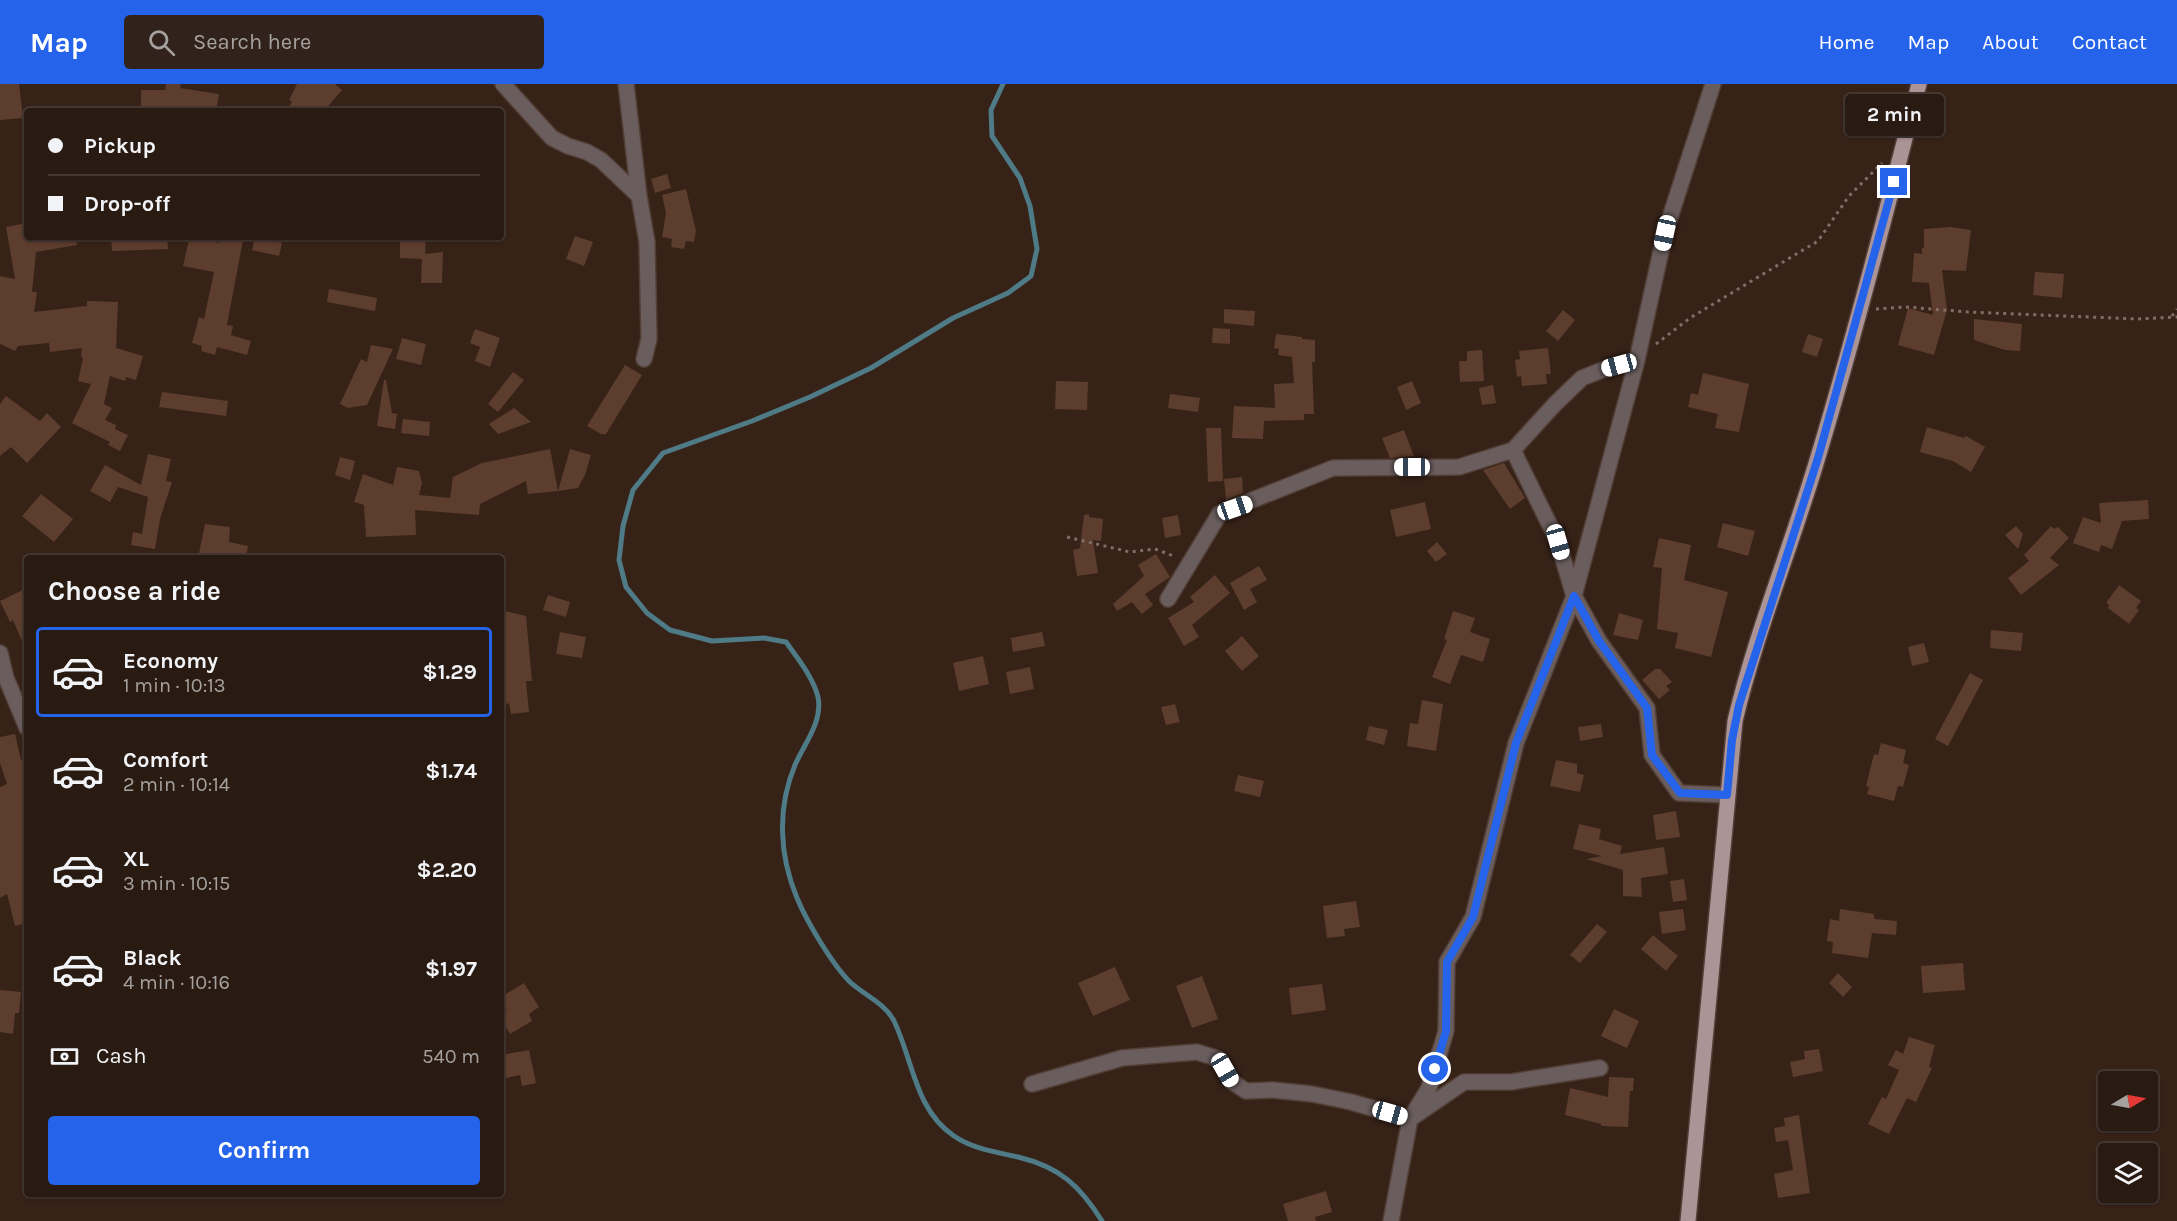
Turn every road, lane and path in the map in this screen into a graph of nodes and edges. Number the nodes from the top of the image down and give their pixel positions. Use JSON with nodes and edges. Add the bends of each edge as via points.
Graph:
{"nodes":[{"id":1,"x":503,"y":84,"type":"edge"},
{"id":2,"x":626,"y":84,"type":"edge"},
{"id":3,"x":1713,"y":84,"type":"edge"},
{"id":4,"x":1919,"y":84,"type":"edge"},
{"id":5,"x":1905,"y":140,"type":"junction"},
{"id":6,"x":639,"y":196,"type":"junction"},
{"id":7,"x":2177,"y":309,"type":"edge"},
{"id":8,"x":1859,"y":311,"type":"junction"},
{"id":9,"x":2175,"y":317,"type":"edge"},
{"id":10,"x":644,"y":359,"type":"dead end"},
{"id":11,"x":1637,"y":360,"type":"junction"},
{"id":12,"x":1513,"y":450,"type":"junction"},
{"id":13,"x":1067,"y":537,"type":"dead end"},
{"id":14,"x":1189,"y":563,"type":"junction"},
{"id":15,"x":1574,"y":596,"type":"junction"},
{"id":16,"x":1168,"y":599,"type":"dead end"},
{"id":17,"x":0,"y":653,"type":"edge"},
{"id":18,"x":24,"y":721,"type":"edge"},
{"id":19,"x":1727,"y":795,"type":"junction"},
{"id":20,"x":1600,"y":1068,"type":"dead end"},
{"id":21,"x":1032,"y":1084,"type":"dead end"},
{"id":22,"x":1410,"y":1119,"type":"junction"},
{"id":23,"x":1391,"y":1221,"type":"edge"},
{"id":24,"x":1688,"y":1221,"type":"edge"}],
"edges":[{"from":1,"to":6,"type":"street","via":[[552,138],[601,160]]},
{"from":2,"to":6,"type":"street"},
{"from":3,"to":11,"type":"street","via":[[1665,233]]},
{"from":4,"to":5,"type":"main road"},
{"from":5,"to":8,"type":"main road"},
{"from":5,"to":11,"type":"path","via":[[1849,196],[1818,240],[1690,318]]},
{"from":6,"to":10,"type":"street","via":[[647,242],[649,339]]},
{"from":7,"to":9,"type":"path"},
{"from":8,"to":9,"type":"path","via":[[1906,307]]},
{"from":8,"to":19,"type":"main road","via":[[1818,458],[1739,705]]},
{"from":11,"to":12,"type":"street","via":[[1582,378]]},
{"from":11,"to":15,"type":"street"},
{"from":12,"to":14,"type":"street","via":[[1459,467],[1333,468],[1221,513]]},
{"from":12,"to":15,"type":"street","via":[[1558,542]]},
{"from":13,"to":14,"type":"path","via":[[1130,552],[1155,549]]},
{"from":14,"to":16,"type":"street"},
{"from":15,"to":19,"type":"street","via":[[1599,641],[1647,708],[1652,755],[1680,793]]},
{"from":15,"to":22,"type":"street","via":[[1516,743],[1473,917],[1447,962],[1446,1031],[1430,1088]]},
{"from":17,"to":18,"type":"street"},
{"from":19,"to":24,"type":"main road"},
{"from":20,"to":22,"type":"street","via":[[1511,1082],[1464,1082]]},
{"from":21,"to":22,"type":"street","via":[[1122,1058],[1197,1052],[1219,1059],[1231,1081],[1246,1091],[1312,1094]]},
{"from":22,"to":23,"type":"street"}]}
